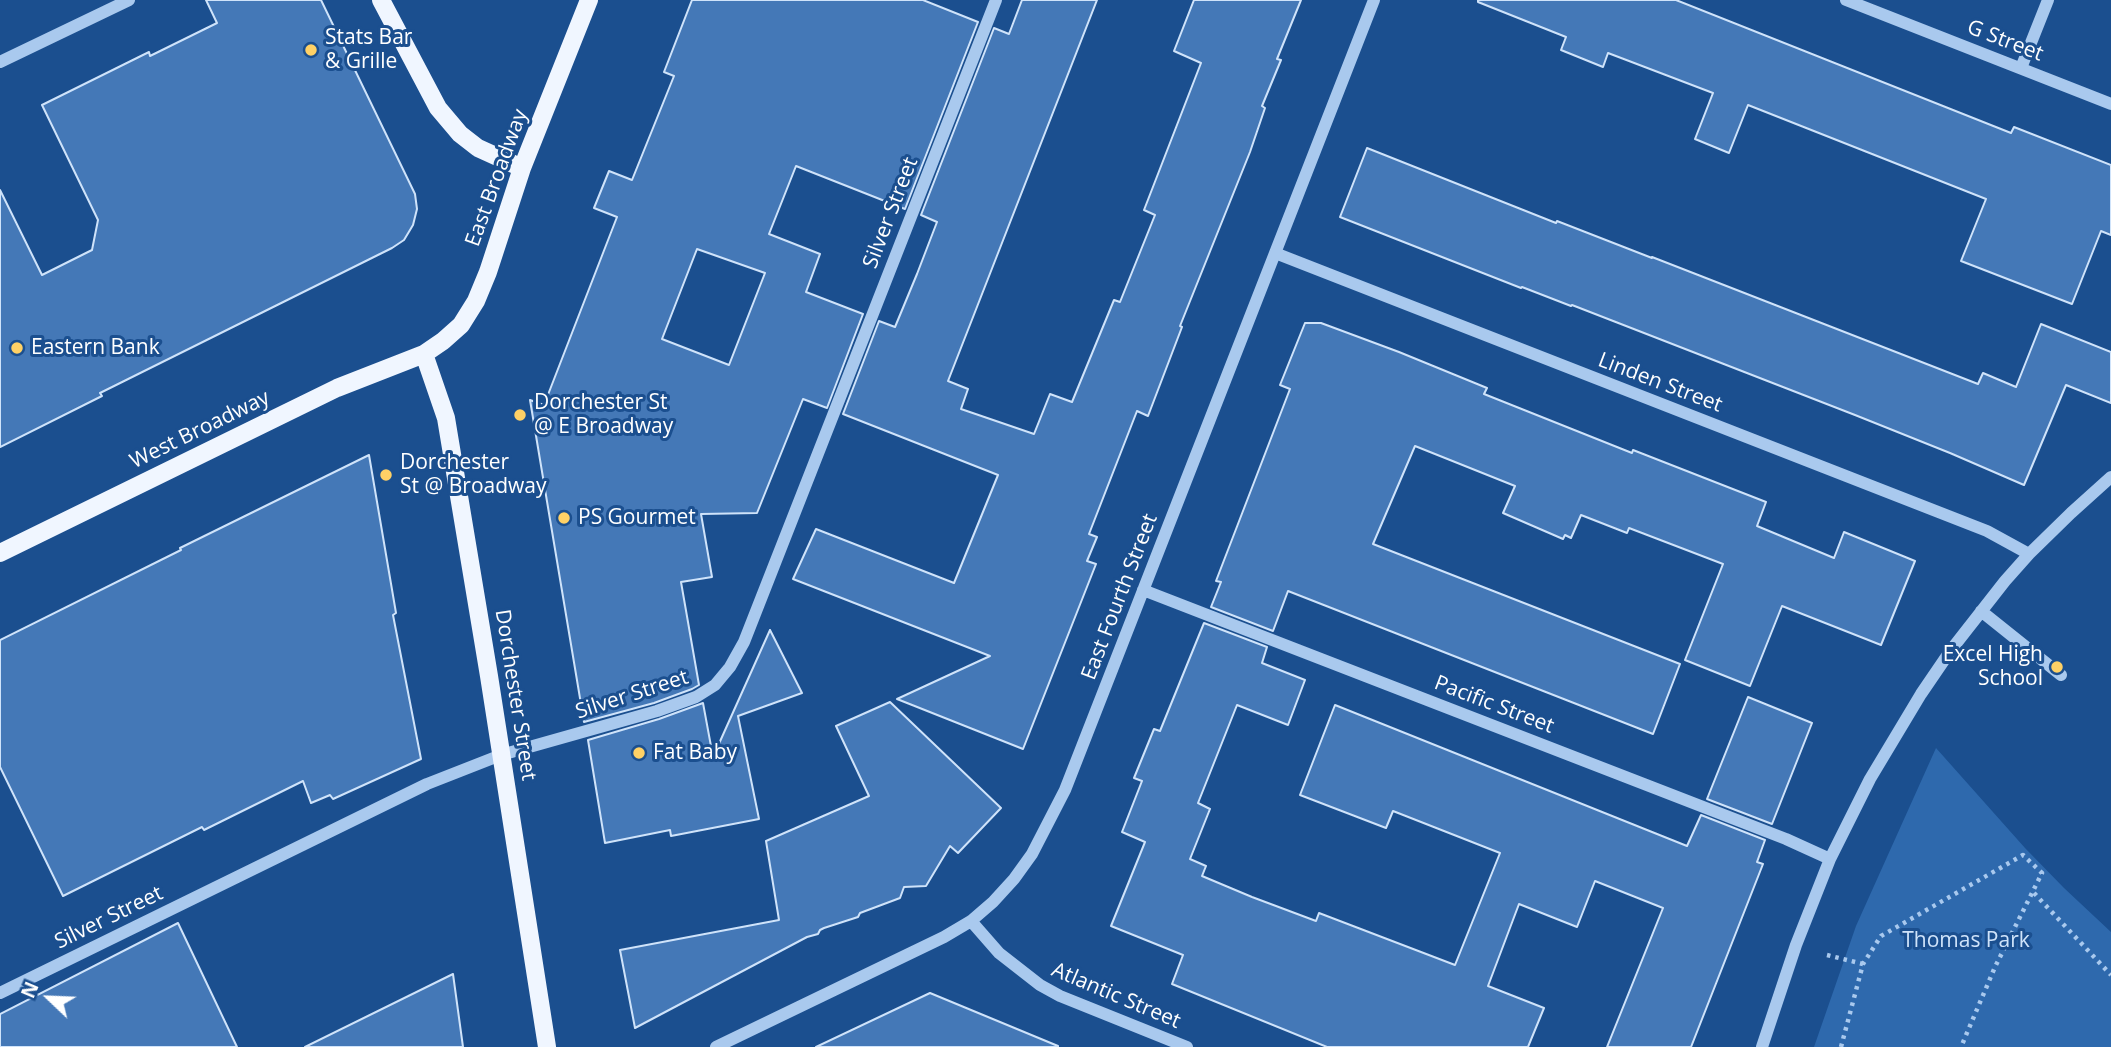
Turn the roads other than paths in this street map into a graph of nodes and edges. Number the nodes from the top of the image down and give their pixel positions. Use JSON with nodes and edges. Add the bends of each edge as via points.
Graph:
{"nodes":[{"id":1,"x":129,"y":0,"type":"edge"},
{"id":2,"x":381,"y":0,"type":"edge"},
{"id":3,"x":589,"y":0,"type":"edge"},
{"id":4,"x":996,"y":0,"type":"edge"},
{"id":5,"x":1374,"y":0,"type":"edge"},
{"id":6,"x":1846,"y":0,"type":"edge"},
{"id":7,"x":2048,"y":0,"type":"edge"},
{"id":8,"x":0,"y":62,"type":"edge"},
{"id":9,"x":2021,"y":68,"type":"junction"},
{"id":10,"x":2111,"y":104,"type":"edge"},
{"id":11,"x":522,"y":168,"type":"junction"},
{"id":12,"x":1275,"y":253,"type":"junction"},
{"id":13,"x":424,"y":354,"type":"junction"},
{"id":14,"x":2111,"y":477,"type":"edge"},
{"id":15,"x":0,"y":553,"type":"edge"},
{"id":16,"x":2029,"y":554,"type":"junction"},
{"id":17,"x":1143,"y":590,"type":"junction"},
{"id":18,"x":1982,"y":611,"type":"junction"},
{"id":19,"x":2061,"y":675,"type":"dead end"},
{"id":20,"x":501,"y":755,"type":"junction"},
{"id":21,"x":1830,"y":859,"type":"junction"},
{"id":22,"x":971,"y":921,"type":"junction"},
{"id":23,"x":0,"y":993,"type":"edge"},
{"id":24,"x":547,"y":1047,"type":"edge"},
{"id":25,"x":716,"y":1047,"type":"edge"},
{"id":26,"x":1187,"y":1047,"type":"edge"},
{"id":27,"x":1762,"y":1047,"type":"edge"}],
"edges":[{"from":1,"to":8,"type":"street"},
{"from":2,"to":11,"type":"main road","via":[[438,108],[460,135]]},
{"from":3,"to":11,"type":"main road","name":"East Broadway"},
{"from":4,"to":20,"type":"street","name":"Silver Street","via":[[744,642],[730,667],[715,685],[696,697]]},
{"from":5,"to":12,"type":"street","name":"East Fourth Street"},
{"from":6,"to":9,"type":"street","name":"G Street"},
{"from":7,"to":9,"type":"street"},
{"from":9,"to":10,"type":"street","name":"G Street"},
{"from":11,"to":13,"type":"main road","name":"East Broadway","via":[[476,301],[461,325]]},
{"from":12,"to":16,"type":"street","name":"Linden Street","via":[[1974,526]]},
{"from":12,"to":17,"type":"street","name":"East Fourth Street"},
{"from":13,"to":15,"type":"main road","name":"West Broadway","via":[[337,388]]},
{"from":13,"to":20,"type":"main road","name":"Dorchester Street","via":[[446,418]]},
{"from":14,"to":16,"type":"street"},
{"from":16,"to":18,"type":"street"},
{"from":17,"to":21,"type":"street","name":"Pacific Street"},
{"from":17,"to":22,"type":"street","name":"East Fourth Street","via":[[1050,822],[1014,879]]},
{"from":18,"to":19,"type":"street"},
{"from":18,"to":21,"type":"street","via":[[1921,694],[1870,779]]},
{"from":20,"to":23,"type":"street","name":"Silver Street","via":[[427,784]]},
{"from":20,"to":24,"type":"main road","name":"Dorchester Street"},
{"from":21,"to":27,"type":"street"},
{"from":22,"to":25,"type":"street","name":"East Fourth Street"},
{"from":22,"to":26,"type":"street","name":"Atlantic Street","via":[[999,953],[1040,985]]}]}
